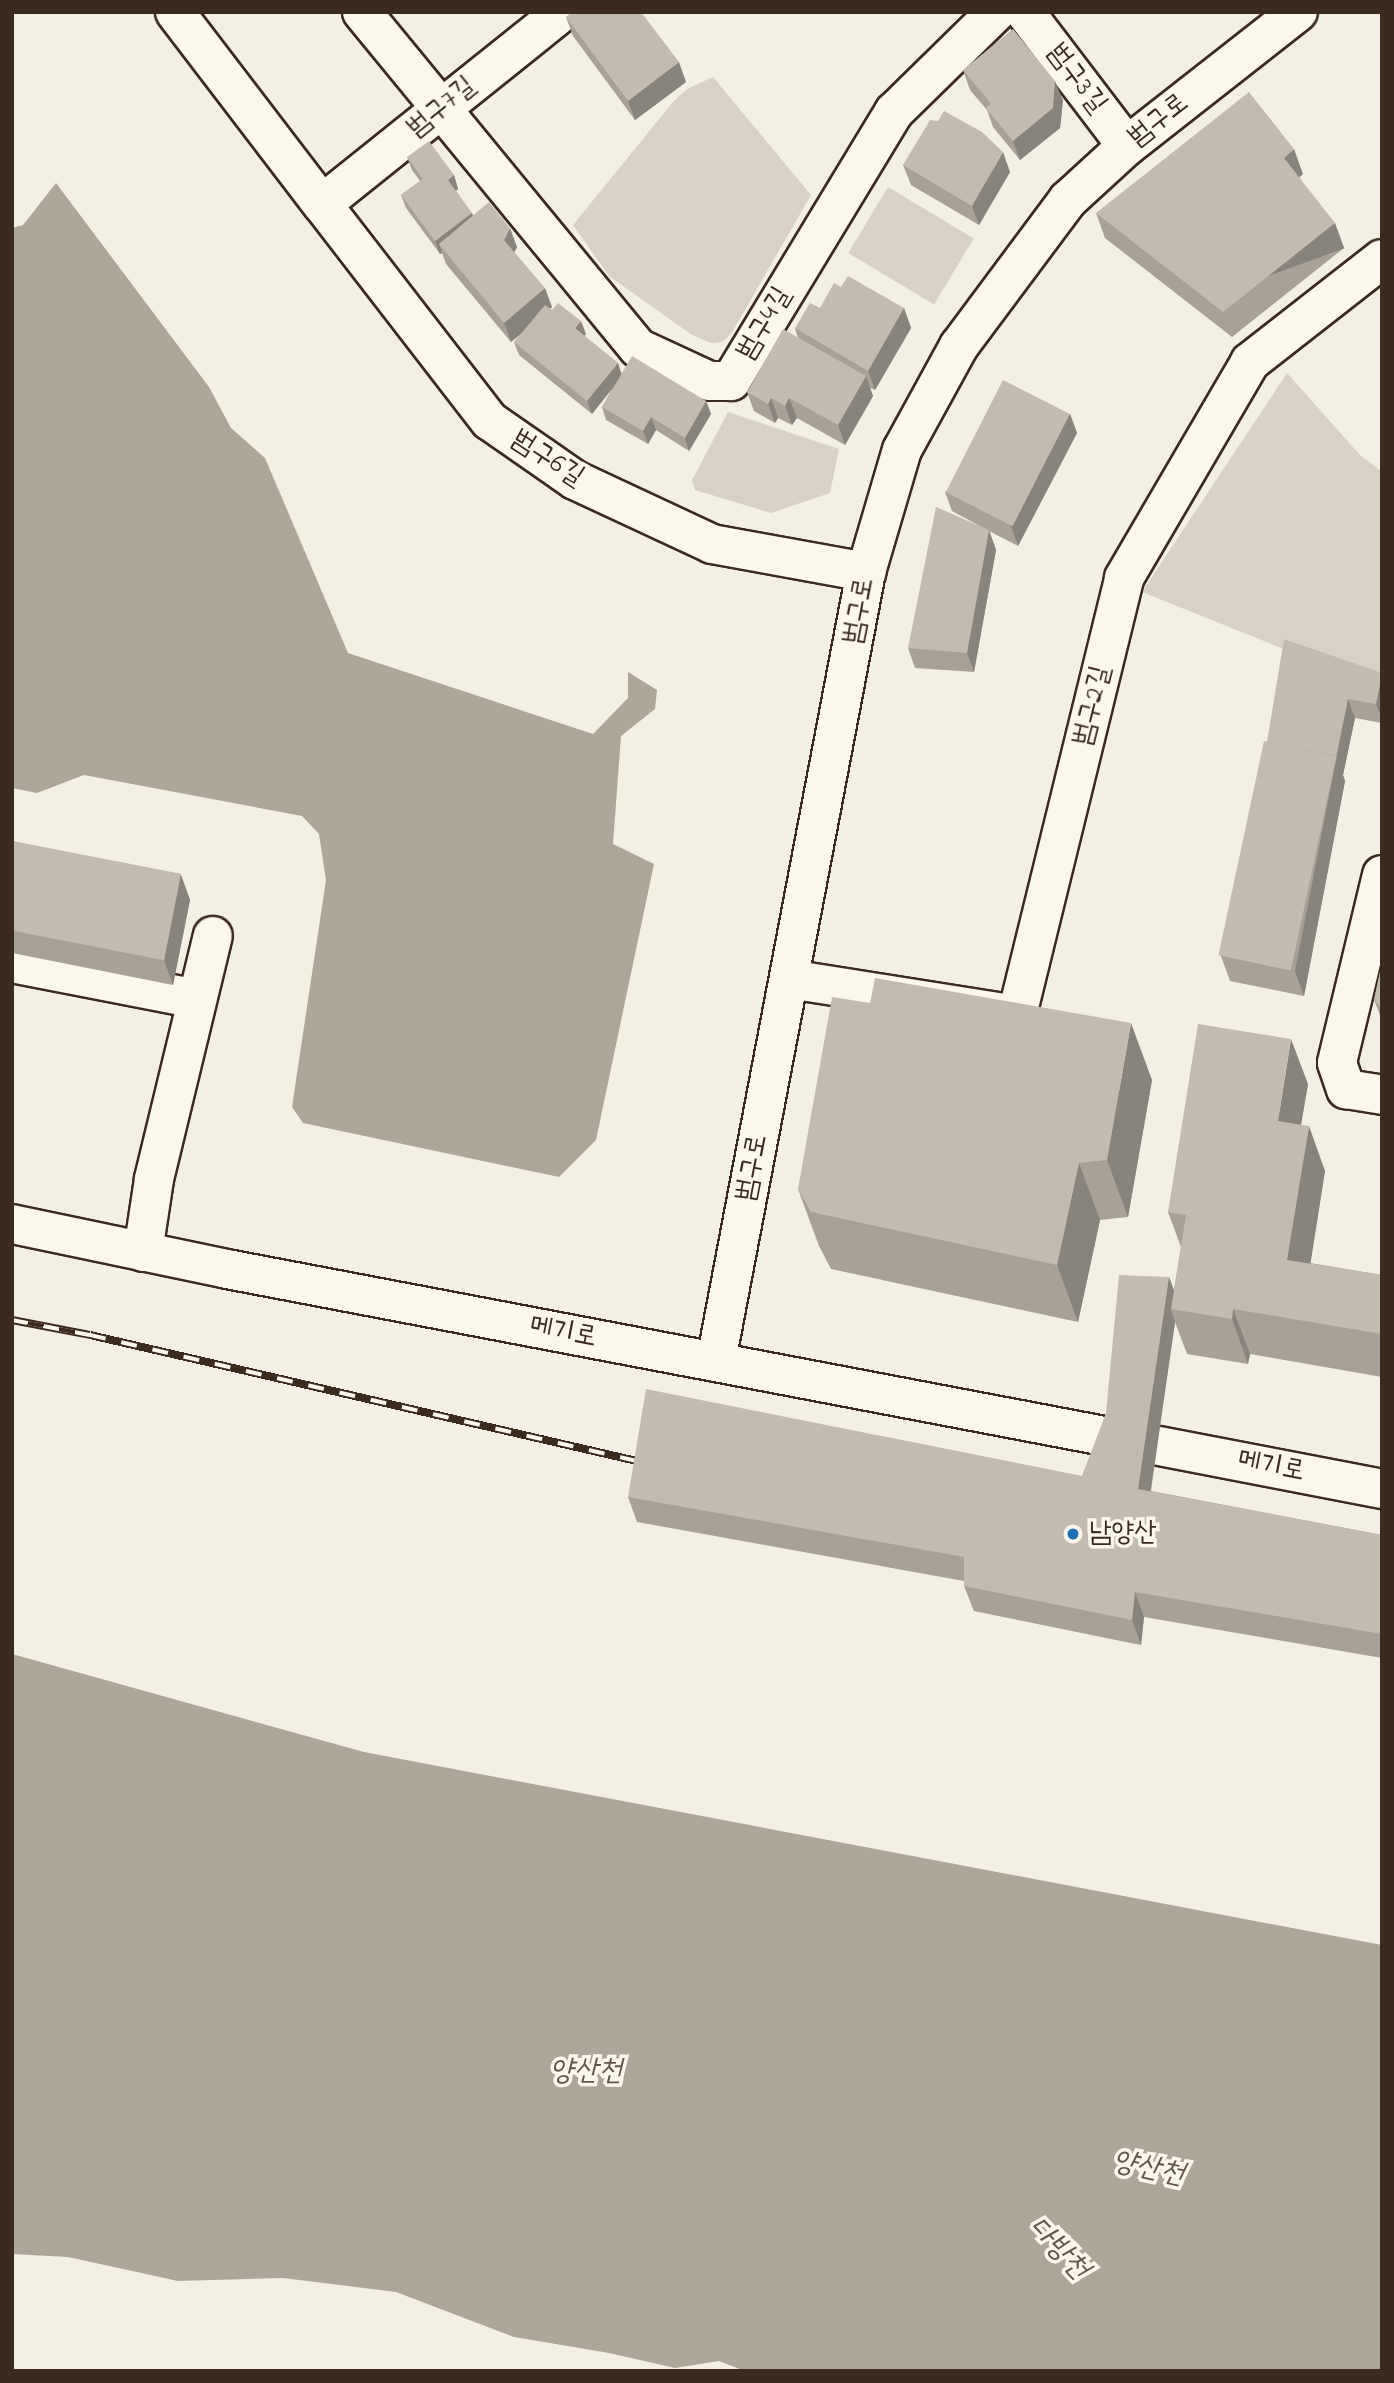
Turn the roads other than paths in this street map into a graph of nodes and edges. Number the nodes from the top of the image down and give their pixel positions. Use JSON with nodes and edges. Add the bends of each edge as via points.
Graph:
{"nodes":[{"id":1,"x":175,"y":12,"type":"edge"},
{"id":2,"x":362,"y":12,"type":"edge"},
{"id":3,"x":562,"y":12,"type":"edge"},
{"id":4,"x":996,"y":12,"type":"edge"},
{"id":5,"x":1025,"y":12,"type":"edge"},
{"id":6,"x":1298,"y":12,"type":"edge"},
{"id":7,"x":440,"y":110,"type":"junction"},
{"id":8,"x":1127,"y":146,"type":"junction"},
{"id":9,"x":323,"y":204,"type":"junction"},
{"id":10,"x":1382,"y":259,"type":"edge"},
{"id":11,"x":866,"y":572,"type":"junction"},
{"id":12,"x":1382,"y":875,"type":"edge"},
{"id":13,"x":212,"y":936,"type":"dead end"},
{"id":14,"x":12,"y":963,"type":"edge"},
{"id":15,"x":789,"y":979,"type":"junction"},
{"id":16,"x":197,"y":999,"type":"junction"},
{"id":17,"x":1382,"y":1095,"type":"edge"},
{"id":18,"x":12,"y":1224,"type":"edge"},
{"id":19,"x":143,"y":1252,"type":"junction"},
{"id":20,"x":716,"y":1361,"type":"junction"},
{"id":21,"x":1115,"y":1438,"type":"edge"},
{"id":22,"x":1159,"y":1446,"type":"dead end"},
{"id":23,"x":1382,"y":1489,"type":"edge"}],
"edges":[{"from":1,"to":9,"type":"street","name":"범구6길"},
{"from":2,"to":7,"type":"street","name":"범구4길"},
{"from":3,"to":7,"type":"street","name":"범구7길"},
{"from":4,"to":7,"type":"street","name":"범구4길","via":[[894,112],[731,381],[709,381],[638,348]]},
{"from":5,"to":8,"type":"street","name":"범구3길"},
{"from":6,"to":8,"type":"street","name":"범구로"},
{"from":7,"to":9,"type":"street","name":"범구7길"},
{"from":8,"to":11,"type":"street","name":"범구로","via":[[1068,200],[959,346],[902,450]]},
{"from":9,"to":11,"type":"street","name":"범구6길","via":[[490,421],[575,480],[712,544]]},
{"from":10,"to":15,"type":"street","name":"범구2길","via":[[1250,362],[1124,578],[1017,1015]]},
{"from":11,"to":15,"type":"street","name":"범구로"},
{"from":12,"to":17,"type":"street","via":[[1337,1063],[1346,1089]]},
{"from":13,"to":16,"type":"street"},
{"from":14,"to":16,"type":"street"},
{"from":15,"to":20,"type":"street","name":"범구로"},
{"from":16,"to":19,"type":"street","via":[[154,1180]]},
{"from":18,"to":19,"type":"street","name":"메기로"},
{"from":19,"to":20,"type":"street","name":"메기로"},
{"from":20,"to":21,"type":"street","name":"메기로"},
{"from":22,"to":23,"type":"street","name":"메기로"}]}
